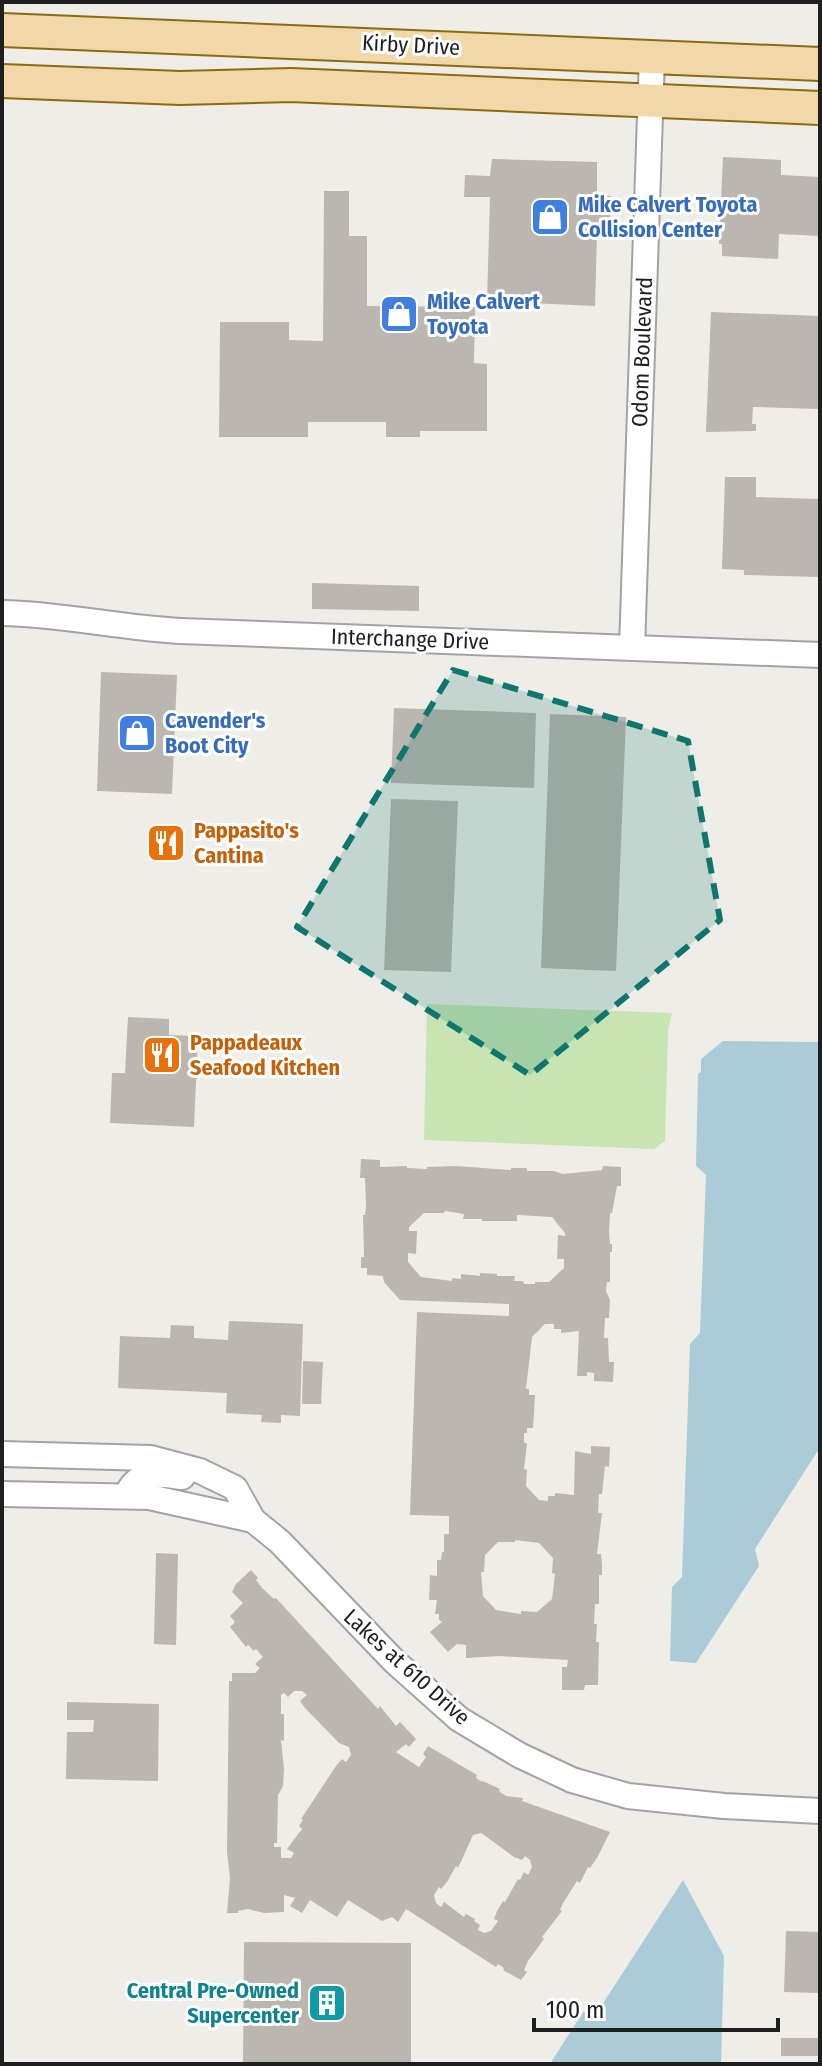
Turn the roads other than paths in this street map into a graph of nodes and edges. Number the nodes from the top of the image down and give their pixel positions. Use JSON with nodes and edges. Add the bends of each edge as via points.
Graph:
{"nodes":[{"id":1,"x":2,"y":30,"type":"edge"},
{"id":2,"x":293,"y":40,"type":"junction"},
{"id":3,"x":652,"y":56,"type":"junction"},
{"id":4,"x":820,"y":64,"type":"edge"},
{"id":5,"x":2,"y":81,"type":"edge"},
{"id":6,"x":291,"y":85,"type":"junction"},
{"id":7,"x":651,"y":100,"type":"junction"},
{"id":8,"x":820,"y":108,"type":"edge"},
{"id":9,"x":2,"y":613,"type":"edge"},
{"id":10,"x":632,"y":648,"type":"junction"},
{"id":11,"x":820,"y":655,"type":"edge"},
{"id":12,"x":2,"y":1454,"type":"edge"},
{"id":13,"x":235,"y":1488,"type":"junction"},
{"id":14,"x":2,"y":1494,"type":"edge"},
{"id":15,"x":126,"y":1496,"type":"junction"},
{"id":16,"x":253,"y":1520,"type":"junction"},
{"id":17,"x":820,"y":1811,"type":"edge"}],
"edges":[{"from":1,"to":2,"type":"main road","name":"Kirby Drive"},
{"from":2,"to":3,"type":"main road","name":"Kirby Drive"},
{"from":2,"to":6,"type":"main road"},
{"from":3,"to":4,"type":"main road","name":"Kirby Drive"},
{"from":3,"to":7,"type":"street","name":"Odom Boulevard"},
{"from":5,"to":6,"type":"main road","name":"Kirby Drive","via":[[180,88]]},
{"from":6,"to":7,"type":"main road","name":"Kirby Drive"},
{"from":7,"to":8,"type":"main road","name":"Kirby Drive"},
{"from":7,"to":10,"type":"street","name":"Odom Boulevard"},
{"from":9,"to":10,"type":"street","name":"Interchange Drive","via":[[48,614],[154,630]]},
{"from":10,"to":11,"type":"street","name":"Interchange Drive"},
{"from":12,"to":13,"type":"street","via":[[151,1458],[200,1471]]},
{"from":13,"to":15,"type":"street","via":[[155,1474],[132,1483]]},
{"from":13,"to":16,"type":"street","name":"Lakes at 610 Drive"},
{"from":14,"to":15,"type":"street","name":"Lakes at 610 Drive"},
{"from":15,"to":16,"type":"street","name":"Lakes at 610 Drive"},
{"from":16,"to":17,"type":"street","name":"Lakes at 610 Drive","via":[[459,1719],[519,1755],[572,1780],[628,1796]]}]}
